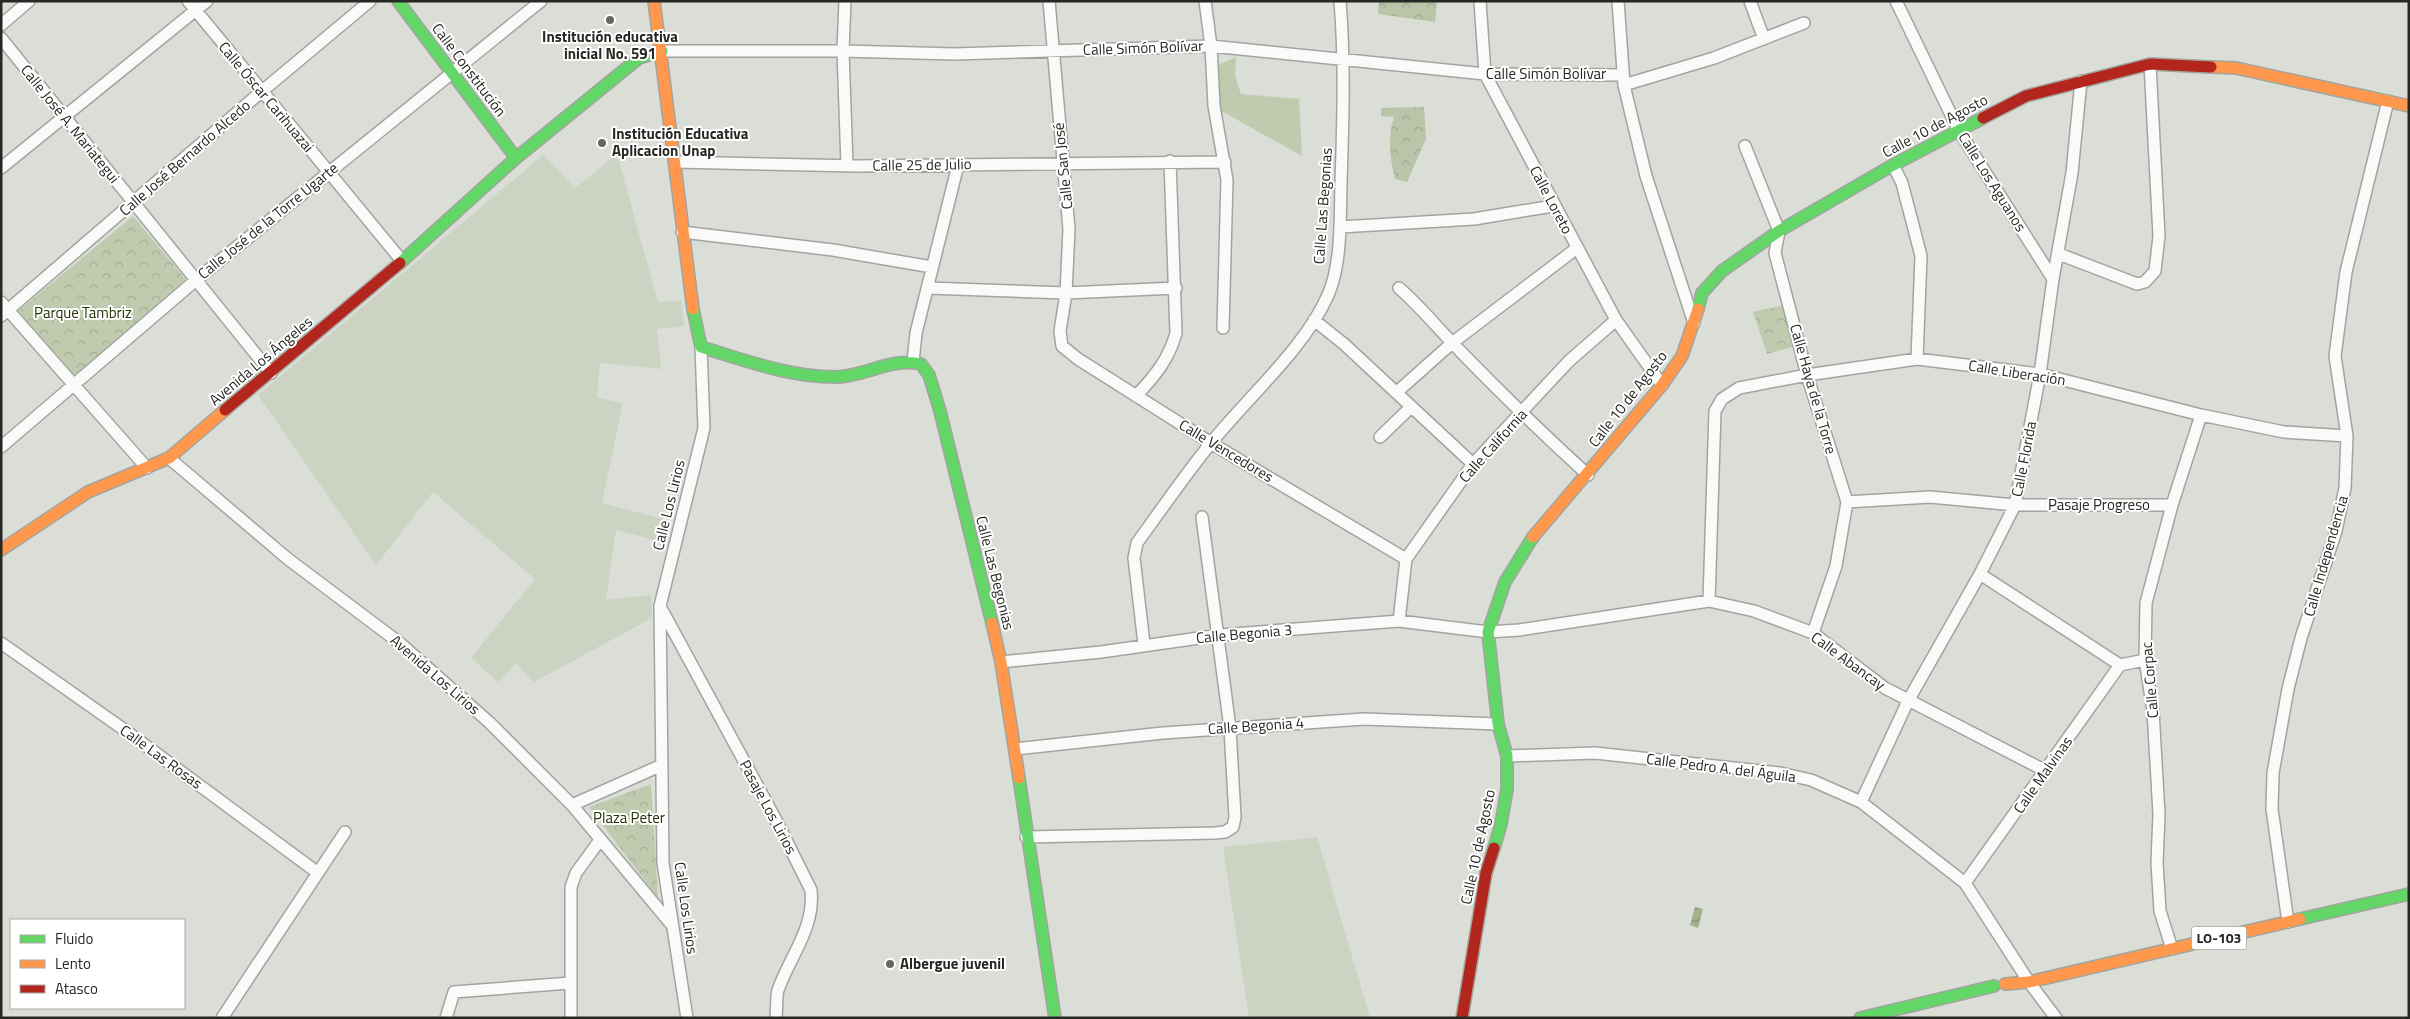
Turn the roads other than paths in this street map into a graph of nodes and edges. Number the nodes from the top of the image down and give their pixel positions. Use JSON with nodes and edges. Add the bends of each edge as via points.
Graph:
{"nodes":[{"id":1,"x":30,"y":1,"type":"edge"},
{"id":2,"x":188,"y":1,"type":"edge"},
{"id":3,"x":207,"y":1,"type":"edge"},
{"id":4,"x":370,"y":1,"type":"edge"},
{"id":5,"x":398,"y":1,"type":"edge"},
{"id":6,"x":541,"y":1,"type":"edge"},
{"id":7,"x":654,"y":1,"type":"edge"},
{"id":8,"x":845,"y":1,"type":"edge"},
{"id":9,"x":1049,"y":1,"type":"edge"},
{"id":10,"x":1205,"y":1,"type":"edge"},
{"id":11,"x":1340,"y":1,"type":"edge"},
{"id":12,"x":1480,"y":1,"type":"edge"},
{"id":13,"x":1618,"y":1,"type":"edge"},
{"id":14,"x":1750,"y":1,"type":"edge"},
{"id":15,"x":1896,"y":1,"type":"edge"},
{"id":16,"x":195,"y":11,"type":"junction"},
{"id":17,"x":1804,"y":23,"type":"dead end"},
{"id":18,"x":1,"y":25,"type":"edge"},
{"id":19,"x":1,"y":38,"type":"edge"},
{"id":20,"x":1764,"y":39,"type":"junction"},
{"id":21,"x":1211,"y":46,"type":"junction"},
{"id":22,"x":662,"y":51,"type":"junction"},
{"id":23,"x":843,"y":51,"type":"junction"},
{"id":24,"x":1054,"y":51,"type":"junction"},
{"id":25,"x":1345,"y":59,"type":"junction"},
{"id":26,"x":2150,"y":64,"type":"junction"},
{"id":27,"x":451,"y":72,"type":"junction"},
{"id":28,"x":1485,"y":74,"type":"junction"},
{"id":29,"x":1623,"y":80,"type":"junction"},
{"id":30,"x":2081,"y":81,"type":"junction"},
{"id":31,"x":261,"y":92,"type":"junction"},
{"id":32,"x":2388,"y":101,"type":"junction"},
{"id":33,"x":2409,"y":106,"type":"edge"},
{"id":34,"x":63,"y":116,"type":"junction"},
{"id":35,"x":1959,"y":131,"type":"junction"},
{"id":36,"x":1745,"y":146,"type":"dead end"},
{"id":37,"x":516,"y":158,"type":"junction"},
{"id":38,"x":1170,"y":161,"type":"junction"},
{"id":39,"x":675,"y":162,"type":"junction"},
{"id":40,"x":1064,"y":162,"type":"junction"},
{"id":41,"x":1225,"y":162,"type":"junction"},
{"id":42,"x":1893,"y":164,"type":"junction"},
{"id":43,"x":847,"y":165,"type":"junction"},
{"id":44,"x":958,"y":165,"type":"junction"},
{"id":45,"x":1,"y":168,"type":"edge"},
{"id":46,"x":328,"y":171,"type":"junction"},
{"id":47,"x":133,"y":202,"type":"junction"},
{"id":48,"x":1553,"y":206,"type":"junction"},
{"id":49,"x":1340,"y":227,"type":"junction"},
{"id":50,"x":1779,"y":231,"type":"junction"},
{"id":51,"x":682,"y":232,"type":"junction"},
{"id":52,"x":1577,"y":248,"type":"junction"},
{"id":53,"x":2059,"y":254,"type":"junction"},
{"id":54,"x":402,"y":261,"type":"junction"},
{"id":55,"x":932,"y":267,"type":"junction"},
{"id":56,"x":2053,"y":279,"type":"junction"},
{"id":57,"x":196,"y":280,"type":"junction"},
{"id":58,"x":928,"y":288,"type":"junction"},
{"id":59,"x":1176,"y":288,"type":"junction"},
{"id":60,"x":1398,"y":288,"type":"dead end"},
{"id":61,"x":1066,"y":293,"type":"junction"},
{"id":62,"x":4,"y":309,"type":"edge"},
{"id":63,"x":1314,"y":320,"type":"junction"},
{"id":64,"x":1616,"y":320,"type":"junction"},
{"id":65,"x":1694,"y":323,"type":"junction"},
{"id":66,"x":1223,"y":328,"type":"dead end"},
{"id":67,"x":1060,"y":331,"type":"joint"},
{"id":68,"x":1452,"y":343,"type":"junction"},
{"id":69,"x":701,"y":346,"type":"junction"},
{"id":70,"x":1917,"y":359,"type":"junction"},
{"id":71,"x":913,"y":362,"type":"junction"},
{"id":72,"x":271,"y":373,"type":"junction"},
{"id":73,"x":2040,"y":374,"type":"junction"},
{"id":74,"x":1807,"y":375,"type":"junction"},
{"id":75,"x":1662,"y":384,"type":"junction"},
{"id":76,"x":74,"y":386,"type":"junction"},
{"id":77,"x":1397,"y":392,"type":"junction"},
{"id":78,"x":1136,"y":396,"type":"junction"},
{"id":79,"x":1411,"y":407,"type":"junction"},
{"id":80,"x":1521,"y":414,"type":"junction"},
{"id":81,"x":2201,"y":416,"type":"junction"},
{"id":82,"x":2347,"y":436,"type":"junction"},
{"id":83,"x":1380,"y":437,"type":"dead end"},
{"id":84,"x":1211,"y":443,"type":"junction"},
{"id":85,"x":1,"y":448,"type":"edge"},
{"id":86,"x":169,"y":458,"type":"junction"},
{"id":87,"x":1473,"y":464,"type":"junction"},
{"id":88,"x":147,"y":468,"type":"junction"},
{"id":89,"x":1588,"y":475,"type":"junction"},
{"id":90,"x":1847,"y":502,"type":"junction"},
{"id":91,"x":2172,"y":505,"type":"junction"},
{"id":92,"x":2015,"y":506,"type":"junction"},
{"id":93,"x":1202,"y":517,"type":"dead end"},
{"id":94,"x":1,"y":550,"type":"edge"},
{"id":95,"x":1406,"y":559,"type":"junction"},
{"id":96,"x":1980,"y":574,"type":"junction"},
{"id":97,"x":1709,"y":601,"type":"junction"},
{"id":98,"x":660,"y":606,"type":"junction"},
{"id":99,"x":1399,"y":621,"type":"junction"},
{"id":100,"x":1488,"y":632,"type":"junction"},
{"id":101,"x":1813,"y":633,"type":"junction"},
{"id":102,"x":1220,"y":635,"type":"junction"},
{"id":103,"x":1,"y":643,"type":"edge"},
{"id":104,"x":1144,"y":644,"type":"junction"},
{"id":105,"x":2146,"y":660,"type":"junction"},
{"id":106,"x":1001,"y":662,"type":"junction"},
{"id":107,"x":2120,"y":666,"type":"junction"},
{"id":108,"x":1908,"y":701,"type":"junction"},
{"id":109,"x":1498,"y":724,"type":"junction"},
{"id":110,"x":1230,"y":728,"type":"junction"},
{"id":111,"x":1015,"y":749,"type":"junction"},
{"id":112,"x":1506,"y":756,"type":"junction"},
{"id":113,"x":662,"y":765,"type":"junction"},
{"id":114,"x":2046,"y":771,"type":"junction"},
{"id":115,"x":1861,"y":802,"type":"junction"},
{"id":116,"x":572,"y":805,"type":"junction"},
{"id":117,"x":345,"y":832,"type":"dead end"},
{"id":118,"x":1026,"y":837,"type":"junction"},
{"id":119,"x":600,"y":840,"type":"junction"},
{"id":120,"x":318,"y":873,"type":"junction"},
{"id":121,"x":1965,"y":883,"type":"junction"},
{"id":122,"x":2409,"y":894,"type":"edge"},
{"id":123,"x":2288,"y":922,"type":"junction"},
{"id":124,"x":671,"y":924,"type":"junction"},
{"id":125,"x":2172,"y":949,"type":"junction"},
{"id":126,"x":2029,"y":982,"type":"junction"},
{"id":127,"x":570,"y":983,"type":"junction"},
{"id":128,"x":222,"y":1018,"type":"edge"},
{"id":129,"x":446,"y":1018,"type":"edge"},
{"id":130,"x":571,"y":1018,"type":"edge"},
{"id":131,"x":687,"y":1018,"type":"edge"},
{"id":132,"x":776,"y":1018,"type":"edge"},
{"id":133,"x":1055,"y":1018,"type":"edge"},
{"id":134,"x":1462,"y":1018,"type":"edge"},
{"id":135,"x":1860,"y":1018,"type":"edge"},
{"id":136,"x":2056,"y":1018,"type":"edge"}],
"edges":[{"from":1,"to":18,"type":"street"},
{"from":2,"to":16,"type":"street","name":"Calle Óscar Carihuazai"},
{"from":3,"to":16,"type":"street"},
{"from":4,"to":31,"type":"street","name":"Calle José Bernardo Alcedo"},
{"from":5,"to":27,"type":"street","name":"Calle Constitución"},
{"from":6,"to":27,"type":"street","name":"Calle José de la Torre Ugarte"},
{"from":7,"to":22,"type":"street","name":"Calle Los Lirios"},
{"from":8,"to":23,"type":"street"},
{"from":9,"to":24,"type":"street","name":"Calle San José"},
{"from":10,"to":21,"type":"street"},
{"from":11,"to":25,"type":"street","name":"Calle Las Begonias"},
{"from":12,"to":28,"type":"street","name":"Calle Loreto"},
{"from":13,"to":29,"type":"street"},
{"from":14,"to":20,"type":"street"},
{"from":15,"to":35,"type":"street","name":"Calle Los Aguanos"},
{"from":16,"to":31,"type":"street","name":"Calle Óscar Carihuazai"},
{"from":16,"to":34,"type":"street"},
{"from":17,"to":20,"type":"street","name":"Calle Simón Bolívar"},
{"from":19,"to":34,"type":"street","name":"Calle José A. Mariategui"},
{"from":20,"to":29,"type":"street","name":"Calle Simón Bolívar","via":[[1714,58]]},
{"from":21,"to":24,"type":"street","name":"Calle Simón Bolívar"},
{"from":21,"to":25,"type":"street","name":"Calle Simón Bolívar"},
{"from":21,"to":41,"type":"street","via":[[1214,106]]},
{"from":22,"to":23,"type":"street","name":"Calle Simón Bolívar"},
{"from":22,"to":37,"type":"street","name":"Avenida Los Ángeles","via":[[639,58]]},
{"from":22,"to":39,"type":"street","name":"Calle Los Lirios"},
{"from":23,"to":24,"type":"street","name":"Calle Simón Bolívar","via":[[955,54]]},
{"from":23,"to":43,"type":"street"},
{"from":24,"to":40,"type":"street","name":"Calle San José"},
{"from":25,"to":28,"type":"street","name":"Calle Simón Bolívar"},
{"from":25,"to":49,"type":"street","name":"Calle Las Begonias"},
{"from":26,"to":30,"type":"street","name":"Calle 10 de Agosto"},
{"from":26,"to":32,"type":"street","name":"Calle 10 de Agosto","via":[[2236,68]]},
{"from":26,"to":53,"type":"street","via":[[2159,236],[2155,271],[2145,282],[2137,284]]},
{"from":27,"to":37,"type":"street","name":"Calle Constitución"},
{"from":27,"to":46,"type":"street","name":"Calle José de la Torre Ugarte"},
{"from":28,"to":29,"type":"street","name":"Calle Simón Bolívar"},
{"from":28,"to":48,"type":"street","name":"Calle Loreto"},
{"from":29,"to":65,"type":"street","via":[[1646,176]]},
{"from":30,"to":35,"type":"street","name":"Calle 10 de Agosto","via":[[2026,96]]},
{"from":30,"to":53,"type":"street","name":"Calle Florida","via":[[2072,173]]},
{"from":31,"to":46,"type":"street","name":"Calle Óscar Carihuazai"},
{"from":31,"to":47,"type":"street","name":"Calle José Bernardo Alcedo"},
{"from":32,"to":33,"type":"street","name":"Calle 10 de Agosto"},
{"from":32,"to":82,"type":"street","name":"Calle Independencia","via":[[2346,272],[2335,356]]},
{"from":34,"to":45,"type":"street"},
{"from":34,"to":47,"type":"street","name":"Calle José A. Mariategui"},
{"from":35,"to":42,"type":"street","name":"Calle 10 de Agosto"},
{"from":35,"to":56,"type":"street","name":"Calle Los Aguanos"},
{"from":36,"to":50,"type":"street","name":"Calle Haya de la Torre"},
{"from":37,"to":54,"type":"street","name":"Avenida Los Ángeles"},
{"from":38,"to":40,"type":"street","name":"Calle 25 de Julio"},
{"from":38,"to":41,"type":"street","name":"Calle 25 de Julio"},
{"from":38,"to":59,"type":"street"},
{"from":39,"to":43,"type":"street","name":"Calle 25 de Julio"},
{"from":39,"to":51,"type":"street","name":"Calle Los Lirios"},
{"from":40,"to":44,"type":"street","name":"Calle 25 de Julio"},
{"from":40,"to":61,"type":"street","name":"Calle San José","via":[[1070,229]]},
{"from":41,"to":66,"type":"street"},
{"from":42,"to":50,"type":"street","name":"Calle 10 de Agosto"},
{"from":42,"to":70,"type":"street","via":[[1902,183],[1921,256]]},
{"from":43,"to":44,"type":"street","name":"Calle 25 de Julio"},
{"from":44,"to":55,"type":"street"},
{"from":46,"to":54,"type":"street","name":"Calle Óscar Carihuazai"},
{"from":46,"to":57,"type":"street","name":"Calle José de la Torre Ugarte"},
{"from":47,"to":57,"type":"street","name":"Calle José A. Mariategui"},
{"from":47,"to":62,"type":"street","name":"Calle José Bernardo Alcedo"},
{"from":48,"to":49,"type":"street","via":[[1474,219]]},
{"from":48,"to":52,"type":"street","name":"Calle Loreto"},
{"from":49,"to":63,"type":"street","name":"Calle Las Begonias","via":[[1333,279]]},
{"from":50,"to":65,"type":"street","name":"Calle 10 de Agosto","via":[[1722,271],[1702,293]]},
{"from":50,"to":74,"type":"street","name":"Calle Haya de la Torre","via":[[1775,253]]},
{"from":51,"to":55,"type":"street","via":[[832,250]]},
{"from":51,"to":69,"type":"street","name":"Calle Los Lirios"},
{"from":52,"to":64,"type":"street","name":"Calle Loreto"},
{"from":52,"to":68,"type":"street"},
{"from":53,"to":56,"type":"street","name":"Calle Florida"},
{"from":54,"to":72,"type":"street","name":"Avenida Los Ángeles"},
{"from":55,"to":58,"type":"street"},
{"from":56,"to":73,"type":"street","name":"Calle Florida"},
{"from":57,"to":72,"type":"street","name":"Calle José A. Mariategui"},
{"from":57,"to":76,"type":"street","name":"Calle José de la Torre Ugarte"},
{"from":58,"to":61,"type":"street"},
{"from":58,"to":71,"type":"street","via":[[916,333]]},
{"from":59,"to":61,"type":"street"},
{"from":59,"to":78,"type":"street","via":[[1176,332],[1170,353]]},
{"from":60,"to":68,"type":"street","via":[[1419,305]]},
{"from":61,"to":67,"type":"street","name":"Calle San José"},
{"from":62,"to":76,"type":"street"},
{"from":63,"to":77,"type":"street"},
{"from":63,"to":84,"type":"street","name":"Calle Las Begonias"},
{"from":64,"to":75,"type":"street","name":"Calle Loreto"},
{"from":64,"to":80,"type":"street","name":"Calle California","via":[[1569,361]]},
{"from":65,"to":75,"type":"street","name":"Calle 10 de Agosto","via":[[1682,356]]},
{"from":67,"to":78,"type":"street","name":"Calle Vencedores","via":[[1060,341],[1066,350]]},
{"from":68,"to":77,"type":"street"},
{"from":68,"to":80,"type":"street"},
{"from":69,"to":71,"type":"street","via":[[810,376],[838,377],[904,361]]},
{"from":69,"to":98,"type":"street","name":"Calle Los Lirios","via":[[704,428]]},
{"from":70,"to":73,"type":"street","name":"Calle Liberación"},
{"from":70,"to":74,"type":"street","name":"Calle Liberación"},
{"from":71,"to":106,"type":"street","name":"Calle Las Begonias","via":[[926,370],[940,411]]},
{"from":72,"to":86,"type":"street","name":"Avenida Los Ángeles"},
{"from":73,"to":81,"type":"street","name":"Calle Liberación"},
{"from":73,"to":92,"type":"street","name":"Calle Florida"},
{"from":74,"to":90,"type":"street","name":"Calle Haya de la Torre"},
{"from":74,"to":97,"type":"street","name":"Calle Liberación","via":[[1739,388],[1718,404],[1715,411]]},
{"from":75,"to":89,"type":"street","name":"Calle 10 de Agosto"},
{"from":76,"to":85,"type":"street","name":"Calle José de la Torre Ugarte"},
{"from":76,"to":88,"type":"street"},
{"from":77,"to":79,"type":"street"},
{"from":78,"to":84,"type":"street","name":"Calle Vencedores"},
{"from":79,"to":83,"type":"street"},
{"from":79,"to":87,"type":"street"},
{"from":80,"to":87,"type":"street","name":"Calle California"},
{"from":80,"to":89,"type":"street"},
{"from":81,"to":82,"type":"street","name":"Calle Liberación","via":[[2284,432]]},
{"from":81,"to":91,"type":"street","name":"Calle Corpac"},
{"from":82,"to":123,"type":"street","name":"Calle Independencia","via":[[2345,488],[2340,514],[2301,638],[2273,773],[2272,809]]},
{"from":84,"to":95,"type":"street","name":"Calle Vencedores"},
{"from":84,"to":104,"type":"street","name":"Calle Las Begonias","via":[[1134,550]]},
{"from":86,"to":88,"type":"street","name":"Avenida Los Ángeles"},
{"from":86,"to":116,"type":"street","name":"Avenida Los Lirios","via":[[288,559],[401,644],[490,723]]},
{"from":87,"to":95,"type":"street","name":"Calle California"},
{"from":88,"to":94,"type":"street","name":"Avenida Los Ángeles","via":[[88,492]]},
{"from":89,"to":100,"type":"street","name":"Calle 10 de Agosto","via":[[1528,542],[1505,582]]},
{"from":90,"to":92,"type":"street","name":"Pasaje Progreso","via":[[1930,498]]},
{"from":90,"to":101,"type":"street","name":"Calle Haya de la Torre","via":[[1836,566]]},
{"from":91,"to":92,"type":"street","name":"Pasaje Progreso"},
{"from":91,"to":105,"type":"street","name":"Calle Corpac","via":[[2146,603]]},
{"from":92,"to":96,"type":"street","name":"Calle Florida"},
{"from":93,"to":102,"type":"street"},
{"from":95,"to":99,"type":"street","name":"Calle California"},
{"from":96,"to":107,"type":"street"},
{"from":96,"to":108,"type":"street","name":"Calle Florida"},
{"from":97,"to":100,"type":"street","name":"Calle Abancay"},
{"from":97,"to":101,"type":"street","name":"Calle Abancay","via":[[1754,611]]},
{"from":98,"to":113,"type":"street","name":"Calle Los Lirios"},
{"from":98,"to":132,"type":"street","name":"Pasaje Los Lirios","via":[[811,890],[810,920],[778,992]]},
{"from":99,"to":100,"type":"street","name":"Calle Begonia 3"},
{"from":99,"to":102,"type":"street","name":"Calle Begonia 3"},
{"from":100,"to":109,"type":"street","name":"Calle 10 de Agosto"},
{"from":101,"to":108,"type":"street","name":"Calle Abancay","via":[[1885,688]]},
{"from":102,"to":104,"type":"street","name":"Calle Begonia 3"},
{"from":102,"to":110,"type":"street"},
{"from":103,"to":120,"type":"street","name":"Calle Las Rosas"},
{"from":104,"to":106,"type":"street","name":"Calle Begonia 3","via":[[1101,652]]},
{"from":105,"to":107,"type":"street"},
{"from":105,"to":125,"type":"street","name":"Calle Corpac","via":[[2153,711],[2159,814],[2157,863],[2160,911]]},
{"from":106,"to":111,"type":"street","name":"Calle Las Begonias"},
{"from":107,"to":114,"type":"street","name":"Calle Malvinas"},
{"from":108,"to":114,"type":"street","name":"Calle Abancay"},
{"from":108,"to":115,"type":"street","name":"Calle Florida"},
{"from":109,"to":110,"type":"street","name":"Calle Begonia 4","via":[[1364,719]]},
{"from":109,"to":112,"type":"street","name":"Calle 10 de Agosto"},
{"from":110,"to":111,"type":"street","name":"Calle Begonia 4"},
{"from":110,"to":118,"type":"street","via":[[1235,817],[1230,830]]},
{"from":111,"to":118,"type":"street","name":"Calle Las Begonias"},
{"from":112,"to":115,"type":"street","name":"Calle Pedro A. del Águila","via":[[1595,753],[1780,773],[1811,780]]},
{"from":112,"to":134,"type":"street","name":"Calle 10 de Agosto","via":[[1507,789],[1501,824],[1486,873]]},
{"from":113,"to":116,"type":"street"},
{"from":113,"to":124,"type":"street","name":"Calle Los Lirios","via":[[663,863]]},
{"from":114,"to":121,"type":"street","name":"Calle Malvinas"},
{"from":115,"to":121,"type":"street","name":"Calle Pedro A. del Águila"},
{"from":116,"to":119,"type":"street","name":"Avenida Los Lirios"},
{"from":117,"to":120,"type":"street"},
{"from":118,"to":133,"type":"street","name":"Calle Las Begonias"},
{"from":119,"to":124,"type":"street","name":"Avenida Los Lirios"},
{"from":119,"to":127,"type":"street","via":[[576,873],[571,887]]},
{"from":120,"to":128,"type":"street"},
{"from":121,"to":126,"type":"street","name":"Calle Pedro A. del Águila"},
{"from":122,"to":123,"type":"street","number":"LO-103"},
{"from":123,"to":125,"type":"street","number":"LO-103"},
{"from":124,"to":131,"type":"street","name":"Calle Los Lirios"},
{"from":125,"to":126,"type":"street","number":"LO-103"},
{"from":126,"to":135,"type":"street","number":"LO-103","via":[[2000,985]]},
{"from":126,"to":136,"type":"street","name":"Calle Pedro A. del Águila"},
{"from":127,"to":129,"type":"street","via":[[454,992]]},
{"from":127,"to":130,"type":"street"}]}
